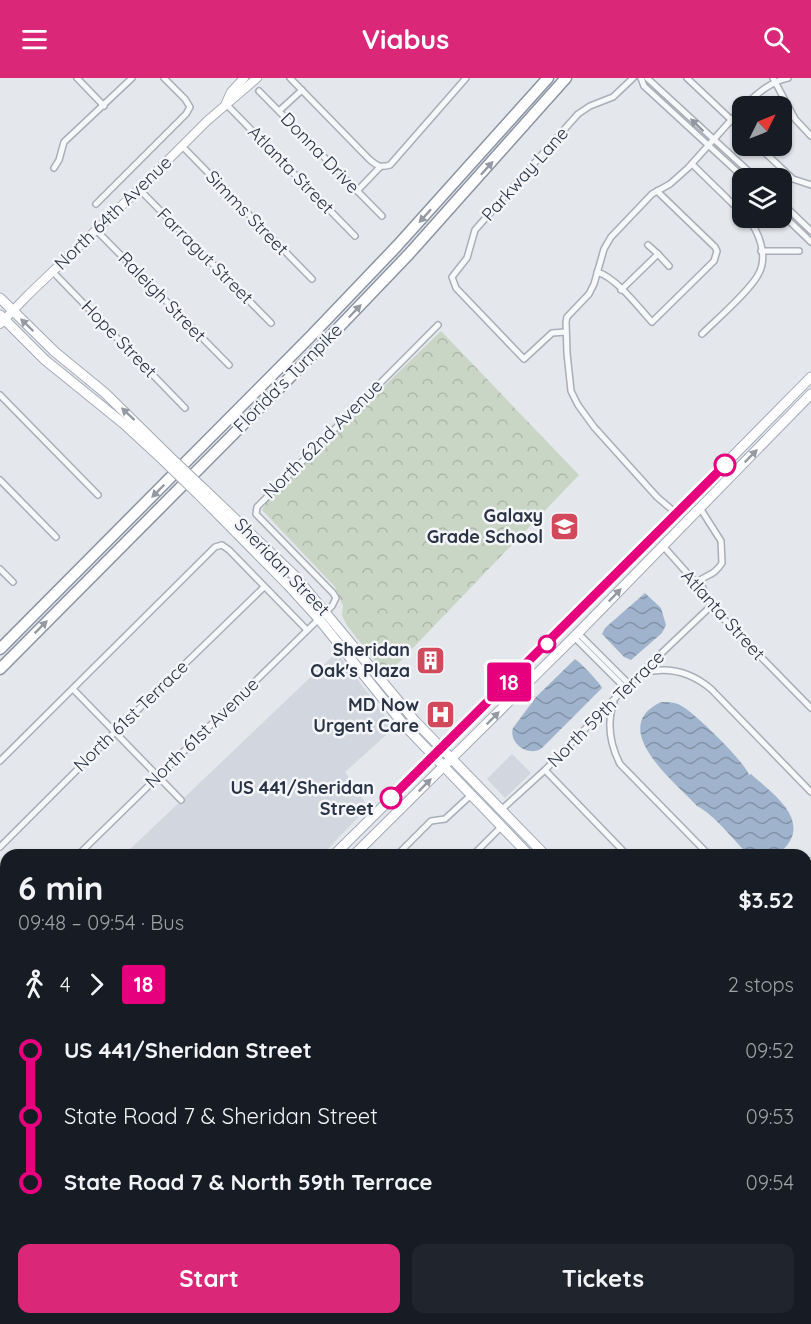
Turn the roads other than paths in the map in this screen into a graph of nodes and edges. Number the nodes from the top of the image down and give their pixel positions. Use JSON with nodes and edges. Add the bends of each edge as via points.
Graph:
{"nodes":[{"id":1,"x":76,"y":78,"type":"edge"},
{"id":2,"x":132,"y":78,"type":"edge"},
{"id":3,"x":164,"y":78,"type":"edge"},
{"id":4,"x":244,"y":78,"type":"edge"},
{"id":5,"x":257,"y":78,"type":"edge"},
{"id":6,"x":290,"y":78,"type":"edge"},
{"id":7,"x":466,"y":78,"type":"edge"},
{"id":8,"x":548,"y":78,"type":"edge"},
{"id":9,"x":566,"y":78,"type":"edge"},
{"id":10,"x":633,"y":78,"type":"edge"},
{"id":11,"x":640,"y":78,"type":"edge"},
{"id":12,"x":647,"y":78,"type":"edge"},
{"id":13,"x":687,"y":78,"type":"edge"},
{"id":14,"x":788,"y":78,"type":"edge"},
{"id":15,"x":774,"y":79,"type":"edge"},
{"id":16,"x":302,"y":90,"type":"junction"},
{"id":17,"x":259,"y":91,"type":"dead end"},
{"id":18,"x":754,"y":96,"type":"edge"},
{"id":19,"x":226,"y":104,"type":"junction"},
{"id":20,"x":104,"y":106,"type":"junction"},
{"id":21,"x":279,"y":111,"type":"junction"},
{"id":22,"x":731,"y":119,"type":"joint"},
{"id":23,"x":811,"y":136,"type":"edge"},
{"id":24,"x":713,"y":140,"type":"junction"},
{"id":25,"x":182,"y":146,"type":"junction"},
{"id":26,"x":709,"y":146,"type":"junction"},
{"id":27,"x":769,"y":156,"type":"edge"},
{"id":28,"x":692,"y":164,"type":"junction"},
{"id":29,"x":380,"y":166,"type":"junction"},
{"id":30,"x":54,"y":168,"type":"dead end"},
{"id":31,"x":733,"y":168,"type":"edge"},
{"id":32,"x":745,"y":168,"type":"edge"},
{"id":33,"x":811,"y":185,"type":"edge"},
{"id":34,"x":139,"y":189,"type":"junction"},
{"id":35,"x":357,"y":191,"type":"junction"},
{"id":36,"x":657,"y":191,"type":"junction"},
{"id":37,"x":732,"y":203,"type":"edge"},
{"id":38,"x":96,"y":204,"type":"dead end"},
{"id":39,"x":792,"y":213,"type":"edge"},
{"id":40,"x":382,"y":216,"type":"dead end"},
{"id":41,"x":792,"y":224,"type":"edge"},
{"id":42,"x":755,"y":228,"type":"edge"},
{"id":43,"x":96,"y":230,"type":"junction"},
{"id":44,"x":811,"y":231,"type":"edge"},
{"id":45,"x":355,"y":236,"type":"dead end"},
{"id":46,"x":811,"y":242,"type":"edge"},
{"id":47,"x":648,"y":244,"type":"dead end"},
{"id":48,"x":761,"y":251,"type":"junction"},
{"id":49,"x":799,"y":251,"type":"dead end"},
{"id":50,"x":658,"y":254,"type":"junction"},
{"id":51,"x":669,"y":266,"type":"dead end"},
{"id":52,"x":52,"y":271,"type":"junction"},
{"id":53,"x":597,"y":272,"type":"junction"},
{"id":54,"x":312,"y":279,"type":"dead end"},
{"id":55,"x":621,"y":290,"type":"junction"},
{"id":56,"x":0,"y":298,"type":"edge"},
{"id":57,"x":12,"y":311,"type":"junction"},
{"id":58,"x":1,"y":319,"type":"edge"},
{"id":59,"x":271,"y":323,"type":"dead end"},
{"id":60,"x":438,"y":325,"type":"dead end"},
{"id":61,"x":566,"y":332,"type":"junction"},
{"id":62,"x":702,"y":334,"type":"dead end"},
{"id":63,"x":229,"y":365,"type":"dead end"},
{"id":64,"x":811,"y":377,"type":"edge"},
{"id":65,"x":811,"y":394,"type":"edge"},
{"id":66,"x":0,"y":395,"type":"edge"},
{"id":67,"x":185,"y":408,"type":"dead end"},
{"id":68,"x":167,"y":458,"type":"junction"},
{"id":69,"x":0,"y":480,"type":"edge"},
{"id":70,"x":98,"y":495,"type":"dead end"},
{"id":71,"x":700,"y":508,"type":"junction"},
{"id":72,"x":677,"y":514,"type":"junction"},
{"id":73,"x":56,"y":537,"type":"dead end"},
{"id":74,"x":663,"y":546,"type":"junction"},
{"id":75,"x":0,"y":568,"type":"edge"},
{"id":76,"x":13,"y":582,"type":"dead end"},
{"id":77,"x":696,"y":583,"type":"junction"},
{"id":78,"x":264,"y":587,"type":"junction"},
{"id":79,"x":711,"y":606,"type":"junction"},
{"id":80,"x":580,"y":611,"type":"junction"},
{"id":81,"x":322,"y":615,"type":"junction"},
{"id":82,"x":307,"y":630,"type":"junction"},
{"id":83,"x":576,"y":635,"type":"junction"},
{"id":84,"x":0,"y":649,"type":"edge"},
{"id":85,"x":0,"y":669,"type":"edge"},
{"id":86,"x":640,"y":674,"type":"junction"},
{"id":87,"x":627,"y":686,"type":"junction"},
{"id":88,"x":74,"y":689,"type":"junction"},
{"id":89,"x":616,"y":698,"type":"junction"},
{"id":90,"x":811,"y":708,"type":"edge"},
{"id":91,"x":115,"y":732,"type":"junction"},
{"id":92,"x":441,"y":748,"type":"junction"},
{"id":93,"x":433,"y":756,"type":"junction"},
{"id":94,"x":452,"y":759,"type":"junction"},
{"id":95,"x":0,"y":761,"type":"edge"},
{"id":96,"x":443,"y":767,"type":"junction"},
{"id":97,"x":545,"y":770,"type":"junction"},
{"id":98,"x":158,"y":776,"type":"junction"},
{"id":99,"x":811,"y":792,"type":"edge"},
{"id":100,"x":471,"y":795,"type":"junction"},
{"id":101,"x":181,"y":800,"type":"dead end"},
{"id":102,"x":501,"y":810,"type":"junction"},
{"id":103,"x":501,"y":827,"type":"junction"},
{"id":104,"x":0,"y":846,"type":"edge"},
{"id":105,"x":84,"y":849,"type":"edge"},
{"id":106,"x":342,"y":849,"type":"edge"},
{"id":107,"x":360,"y":849,"type":"edge"},
{"id":108,"x":402,"y":849,"type":"edge"},
{"id":109,"x":479,"y":849,"type":"edge"},
{"id":110,"x":520,"y":849,"type":"edge"},
{"id":111,"x":539,"y":849,"type":"edge"},
{"id":112,"x":621,"y":849,"type":"edge"},
{"id":113,"x":703,"y":849,"type":"edge"}],
"edges":[{"from":1,"to":20,"type":"street"},
{"from":2,"to":20,"type":"street"},
{"from":3,"to":38,"type":"street","via":[[190,107]]},
{"from":4,"to":19,"type":"street","name":"North 64th Avenue"},
{"from":5,"to":19,"type":"street","name":"North 64th Avenue"},
{"from":6,"to":16,"type":"street"},
{"from":7,"to":29,"type":"street","via":[[390,165]]},
{"from":8,"to":84,"type":"highway","name":"Florida's Turnpike","one_way":true,"via":[[318,329]]},
{"from":85,"to":9,"type":"highway","name":"Florida's Turnpike","one_way":true,"via":[[401,263]]},
{"from":10,"to":61,"type":"street","name":"Parkway Lane","via":[[613,98],[578,114],[474,230],[467,258],[452,277],[456,288],[524,359],[552,333]]},
{"from":11,"to":26,"type":"street"},
{"from":24,"to":12,"type":"street","one_way":true},
{"from":13,"to":22,"type":"street"},
{"from":14,"to":15,"type":"street"},
{"from":15,"to":18,"type":"street"},
{"from":15,"to":23,"type":"street","via":[[795,119]]},
{"from":16,"to":21,"type":"street"},
{"from":16,"to":29,"type":"street"},
{"from":17,"to":21,"type":"street","name":"Donna Drive"},
{"from":19,"to":25,"type":"street","name":"North 64th Avenue","via":[[204,118]]},
{"from":19,"to":45,"type":"street","name":"Atlanta Street"},
{"from":20,"to":30,"type":"street","via":[[64,142]]},
{"from":21,"to":35,"type":"street","name":"Donna Drive"},
{"from":22,"to":24,"type":"street"},
{"from":24,"to":26,"type":"street"},
{"from":24,"to":32,"type":"street"},
{"from":25,"to":34,"type":"street","name":"North 64th Avenue"},
{"from":25,"to":54,"type":"street","name":"Simms Street"},
{"from":26,"to":28,"type":"street"},
{"from":26,"to":31,"type":"street"},
{"from":27,"to":33,"type":"street","via":[[794,179]]},
{"from":28,"to":36,"type":"street"},
{"from":28,"to":37,"type":"street"},
{"from":29,"to":35,"type":"street"},
{"from":34,"to":43,"type":"street","name":"North 64th Avenue"},
{"from":34,"to":59,"type":"street","name":"Farragut Street"},
{"from":35,"to":40,"type":"street","name":"Donna Drive"},
{"from":36,"to":53,"type":"street","via":[[611,237]]},
{"from":36,"to":55,"type":"street","via":[[717,251],[714,261],[652,322]]},
{"from":39,"to":44,"type":"street"},
{"from":41,"to":46,"type":"street"},
{"from":42,"to":48,"type":"street"},
{"from":43,"to":52,"type":"street","name":"North 64th Avenue"},
{"from":43,"to":63,"type":"street","name":"Raleigh Street"},
{"from":47,"to":50,"type":"street"},
{"from":48,"to":49,"type":"street"},
{"from":48,"to":62,"type":"street","via":[[759,274]]},
{"from":50,"to":51,"type":"street"},
{"from":50,"to":55,"type":"street"},
{"from":52,"to":57,"type":"street","name":"North 64th Avenue"},
{"from":52,"to":67,"type":"street","name":"Hope Street"},
{"from":53,"to":55,"type":"street","via":[[605,274]]},
{"from":53,"to":61,"type":"street","via":[[589,294],[567,317]]},
{"from":56,"to":57,"type":"main road","name":"Sheridan Street"},
{"from":57,"to":58,"type":"street","name":"North 64th Avenue"},
{"from":68,"to":57,"type":"main road","name":"Sheridan Street","one_way":true,"via":[[105,393]]},
{"from":58,"to":68,"type":"main road","name":"Sheridan Street","via":[[45,360]]},
{"from":60,"to":81,"type":"street","name":"North 62nd Avenue","via":[[256,507],[256,514],[333,593],[336,598]]},
{"from":61,"to":72,"type":"street","via":[[572,391],[578,405],[657,497]]},
{"from":64,"to":72,"type":"main road"},
{"from":71,"to":65,"type":"main road","one_way":true},
{"from":66,"to":70,"type":"street"},
{"from":68,"to":81,"type":"main road","name":"Sheridan Street","bridge":true,"via":[[296,577]]},
{"from":69,"to":73,"type":"street"},
{"from":71,"to":74,"type":"main road"},
{"from":71,"to":77,"type":"street","via":[[721,541],[722,563],[712,576]]},
{"from":72,"to":80,"type":"main road"},
{"from":74,"to":77,"type":"street","name":"Atlanta Street"},
{"from":83,"to":74,"type":"main road","one_way":true},
{"from":75,"to":76,"type":"street"},
{"from":77,"to":79,"type":"street","name":"Atlanta Street","via":[[703,588]]},
{"from":78,"to":82,"type":"street","name":"Sheridan Street"},
{"from":78,"to":88,"type":"street","name":"Sheridan Street","via":[[229,550],[222,545],[215,547]]},
{"from":78,"to":91,"type":"street","name":"North 61st Terrace"},
{"from":79,"to":86,"type":"street","name":"North 59th Terrace"},
{"from":79,"to":90,"type":"street","name":"Atlanta Street"},
{"from":80,"to":83,"type":"main road","via":[[574,623]]},
{"from":80,"to":92,"type":"main road"},
{"from":81,"to":82,"type":"street","name":"North 61st Avenue"},
{"from":81,"to":92,"type":"main road","name":"Sheridan Street"},
{"from":81,"to":93,"type":"main road","name":"Sheridan Street","via":[[383,701]]},
{"from":82,"to":98,"type":"street","name":"North 61st Avenue"},
{"from":83,"to":87,"type":"street"},
{"from":94,"to":83,"type":"main road","one_way":true},
{"from":86,"to":87,"type":"street","name":"North 59th Terrace"},
{"from":86,"to":99,"type":"street","via":[[668,670],[699,679]]},
{"from":87,"to":89,"type":"street","name":"North 59th Terrace"},
{"from":88,"to":91,"type":"street"},
{"from":88,"to":95,"type":"street"},
{"from":89,"to":97,"type":"street","name":"North 59th Terrace"},
{"from":89,"to":113,"type":"street","via":[[609,727],[611,747],[620,764]]},
{"from":91,"to":98,"type":"street"},
{"from":91,"to":104,"type":"street","name":"North 61st Terrace"},
{"from":92,"to":93,"type":"main road"},
{"from":92,"to":94,"type":"main road","name":"Sheridan Street"},
{"from":93,"to":96,"type":"main road","name":"Sheridan Street"},
{"from":93,"to":106,"type":"main road"},
{"from":94,"to":96,"type":"main road"},
{"from":94,"to":102,"type":"main road","name":"Sheridan Street"},
{"from":96,"to":100,"type":"main road","name":"Sheridan Street"},
{"from":107,"to":96,"type":"main road","one_way":true},
{"from":97,"to":102,"type":"street","name":"North 59th Terrace"},
{"from":97,"to":112,"type":"street"},
{"from":98,"to":101,"type":"street"},
{"from":98,"to":105,"type":"street","name":"North 61st Avenue"},
{"from":100,"to":103,"type":"main road","name":"Sheridan Street"},
{"from":100,"to":108,"type":"street","via":[[445,819],[431,821]]},
{"from":102,"to":111,"type":"main road","name":"Sheridan Street"},
{"from":103,"to":109,"type":"street"},
{"from":103,"to":110,"type":"main road","name":"Sheridan Street"}]}
